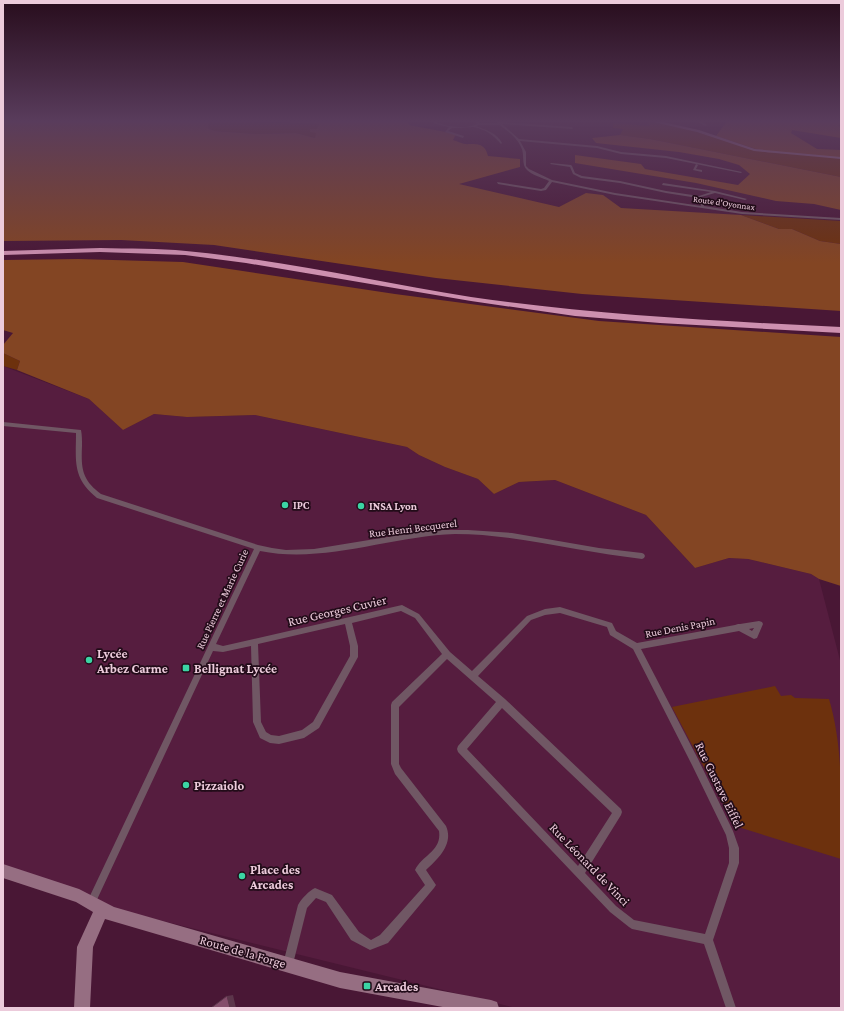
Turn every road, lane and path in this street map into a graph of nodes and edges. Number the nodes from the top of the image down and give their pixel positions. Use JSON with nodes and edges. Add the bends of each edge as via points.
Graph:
{"nodes":[{"id":1,"x":526,"y":168,"type":"edge"},
{"id":2,"x":572,"y":168,"type":"edge"},
{"id":3,"x":695,"y":168,"type":"edge"},
{"id":4,"x":717,"y":168,"type":"edge"},
{"id":5,"x":721,"y":168,"type":"edge"},
{"id":6,"x":701,"y":171,"type":"dead end"},
{"id":7,"x":551,"y":181,"type":"junction"},
{"id":8,"x":498,"y":183,"type":"dead end"},
{"id":9,"x":663,"y":184,"type":"dead end"},
{"id":10,"x":714,"y":192,"type":"junction"},
{"id":11,"x":698,"y":197,"type":"junction"},
{"id":12,"x":745,"y":199,"type":"dead end"},
{"id":13,"x":703,"y":206,"type":"junction"},
{"id":14,"x":841,"y":219,"type":"edge"},
{"id":15,"x":3,"y":250,"type":"edge"},
{"id":16,"x":3,"y":254,"type":"edge"},
{"id":17,"x":841,"y":326,"type":"edge"},
{"id":18,"x":841,"y":330,"type":"edge"},
{"id":19,"x":3,"y":424,"type":"edge"},
{"id":20,"x":258,"y":548,"type":"junction"},
{"id":21,"x":642,"y":556,"type":"dead end"},
{"id":22,"x":348,"y":621,"type":"junction"},
{"id":23,"x":738,"y":627,"type":"dead end"},
{"id":24,"x":254,"y":642,"type":"junction"},
{"id":25,"x":212,"y":647,"type":"junction"},
{"id":26,"x":636,"y":648,"type":"junction"},
{"id":27,"x":447,"y":654,"type":"junction"},
{"id":28,"x":472,"y":676,"type":"junction"},
{"id":29,"x":502,"y":702,"type":"junction"},
{"id":30,"x":3,"y":871,"type":"edge"},
{"id":31,"x":580,"y":872,"type":"junction"},
{"id":32,"x":96,"y":906,"type":"junction"},
{"id":33,"x":708,"y":940,"type":"junction"},
{"id":34,"x":288,"y":964,"type":"junction"},
{"id":35,"x":82,"y":1008,"type":"edge"},
{"id":36,"x":491,"y":1008,"type":"edge"},
{"id":37,"x":731,"y":1008,"type":"edge"}],
"edges":[{"from":1,"to":7,"type":"street","name":"Route d'Oyonnax","via":[[533,174]]},
{"from":2,"to":11,"type":"street","via":[[574,173],[581,177]]},
{"from":3,"to":6,"type":"street"},
{"from":4,"to":5,"type":"street","via":[[741,172]]},
{"from":7,"to":8,"type":"street","via":[[541,190]]},
{"from":7,"to":13,"type":"street","name":"Route d'Oyonnax","via":[[626,196]]},
{"from":9,"to":10,"type":"street"},
{"from":10,"to":11,"type":"street"},
{"from":10,"to":12,"type":"street"},
{"from":11,"to":13,"type":"street"},
{"from":13,"to":14,"type":"street","name":"Route d'Oyonnax","via":[[762,214]]},
{"from":15,"to":17,"type":"highway","via":[[102,247],[190,250],[563,308]]},
{"from":16,"to":18,"type":"highway","via":[[117,250],[192,254],[567,312],[667,321]]},
{"from":19,"to":20,"type":"street","name":"Rue Pierre et Marie Curie","via":[[78,431],[80,474],[86,487],[92,492],[112,501]]},
{"from":20,"to":21,"type":"street","name":"Rue Henri Becquerel","via":[[289,553],[310,553],[405,537],[468,532]]},
{"from":20,"to":25,"type":"street","name":"Rue Pierre et Marie Curie"},
{"from":22,"to":24,"type":"street","name":"Rue Georges Cuvier"},
{"from":22,"to":24,"type":"street","via":[[354,657],[316,725],[304,734],[279,740],[263,735],[257,722]]},
{"from":22,"to":27,"type":"street","name":"Rue Georges Cuvier","via":[[396,609],[407,610],[417,616]]},
{"from":23,"to":26,"type":"street","name":"Rue Denis Papin"},
{"from":24,"to":25,"type":"street","name":"Rue Georges Cuvier","via":[[222,649]]},
{"from":25,"to":32,"type":"street","name":"Rue Pierre et Marie Curie"},
{"from":26,"to":28,"type":"street","name":"Rue Denis Papin","via":[[614,634],[609,624],[560,610],[546,612],[529,618]]},
{"from":26,"to":33,"type":"street","name":"Rue Gustave Eiffel","via":[[695,762],[730,834],[734,848],[734,863]]},
{"from":27,"to":28,"type":"street","name":"Rue Georges Cuvier"},
{"from":27,"to":34,"type":"street","via":[[395,705],[395,764],[443,829],[445,836],[443,844],[420,870],[431,885],[384,939],[370,945],[355,936],[329,898],[315,893],[303,905]]},
{"from":28,"to":29,"type":"street","name":"Rue Georges Cuvier"},
{"from":29,"to":31,"type":"street","name":"Rue Georges Cuvier","via":[[618,812]]},
{"from":29,"to":31,"type":"street","name":"Rue Léonard de Vinci","via":[[461,749]]},
{"from":30,"to":32,"type":"street","name":"Route de la Forge","via":[[79,896]]},
{"from":31,"to":33,"type":"street","name":"Rue Léonard de Vinci","via":[[613,909],[632,924]]},
{"from":32,"to":34,"type":"street","name":"Route de la Forge","via":[[129,920]]},
{"from":32,"to":35,"type":"street","via":[[84,947]]},
{"from":33,"to":37,"type":"street"},
{"from":34,"to":36,"type":"street","name":"Route de la Forge","via":[[370,987]]}]}
